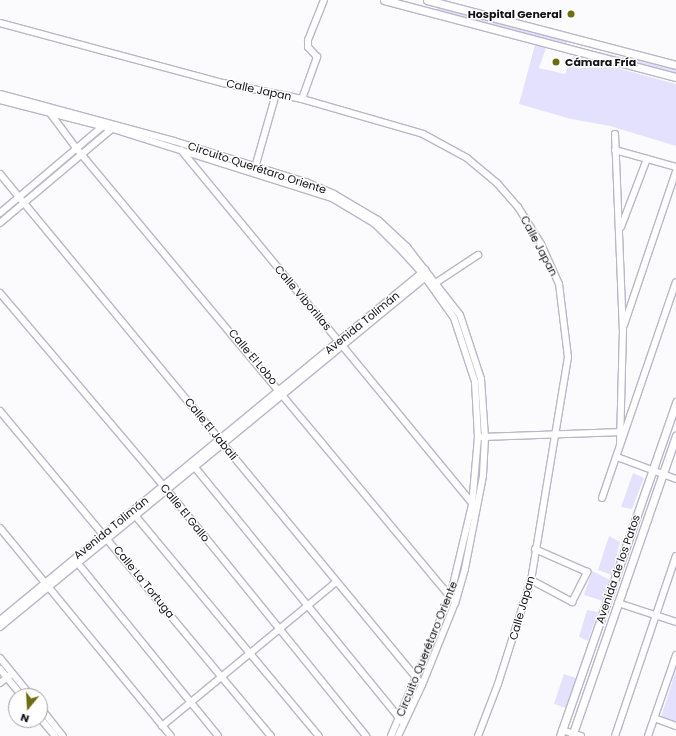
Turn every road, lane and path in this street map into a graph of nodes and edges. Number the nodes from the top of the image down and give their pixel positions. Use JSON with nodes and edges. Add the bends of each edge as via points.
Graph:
{"nodes":[{"id":1,"x":324,"y":0,"type":"edge"},
{"id":2,"x":384,"y":0,"type":"edge"},
{"id":3,"x":427,"y":0,"type":"edge"},
{"id":4,"x":0,"y":23,"type":"edge"},
{"id":5,"x":676,"y":65,"type":"edge"},
{"id":6,"x":676,"y":77,"type":"edge"},
{"id":7,"x":0,"y":94,"type":"edge"},
{"id":8,"x":276,"y":94,"type":"junction"},
{"id":9,"x":302,"y":99,"type":"junction"},
{"id":10,"x":0,"y":100,"type":"edge"},
{"id":11,"x":50,"y":113,"type":"junction"},
{"id":12,"x":104,"y":124,"type":"junction"},
{"id":13,"x":115,"y":127,"type":"junction"},
{"id":14,"x":615,"y":134,"type":"dead end"},
{"id":15,"x":174,"y":141,"type":"junction"},
{"id":16,"x":76,"y":148,"type":"junction"},
{"id":17,"x":181,"y":150,"type":"junction"},
{"id":18,"x":615,"y":150,"type":"junction"},
{"id":19,"x":83,"y":155,"type":"junction"},
{"id":20,"x":647,"y":159,"type":"junction"},
{"id":21,"x":676,"y":167,"type":"edge"},
{"id":22,"x":254,"y":170,"type":"junction"},
{"id":23,"x":676,"y":171,"type":"edge"},
{"id":24,"x":0,"y":174,"type":"edge"},
{"id":25,"x":19,"y":196,"type":"junction"},
{"id":26,"x":24,"y":203,"type":"junction"},
{"id":27,"x":0,"y":212,"type":"edge"},
{"id":28,"x":0,"y":223,"type":"edge"},
{"id":29,"x":620,"y":230,"type":"junction"},
{"id":30,"x":478,"y":255,"type":"dead end"},
{"id":31,"x":426,"y":274,"type":"junction"},
{"id":32,"x":676,"y":282,"type":"edge"},
{"id":33,"x":434,"y":284,"type":"junction"},
{"id":34,"x":0,"y":293,"type":"edge"},
{"id":35,"x":623,"y":329,"type":"junction"},
{"id":36,"x":341,"y":343,"type":"junction"},
{"id":37,"x":473,"y":351,"type":"junction"},
{"id":38,"x":466,"y":353,"type":"junction"},
{"id":39,"x":282,"y":392,"type":"junction"},
{"id":40,"x":676,"y":402,"type":"edge"},
{"id":41,"x":0,"y":410,"type":"edge"},
{"id":42,"x":622,"y":432,"type":"junction"},
{"id":43,"x":554,"y":434,"type":"junction"},
{"id":44,"x":676,"y":435,"type":"edge"},
{"id":45,"x":478,"y":437,"type":"junction"},
{"id":46,"x":486,"y":437,"type":"junction"},
{"id":47,"x":221,"y":441,"type":"junction"},
{"id":48,"x":617,"y":457,"type":"junction"},
{"id":49,"x":193,"y":465,"type":"junction"},
{"id":50,"x":652,"y":470,"type":"junction"},
{"id":51,"x":662,"y":474,"type":"junction"},
{"id":52,"x":676,"y":479,"type":"edge"},
{"id":53,"x":164,"y":488,"type":"junction"},
{"id":54,"x":602,"y":498,"type":"dead end"},
{"id":55,"x":472,"y":505,"type":"junction"},
{"id":56,"x":477,"y":510,"type":"junction"},
{"id":57,"x":133,"y":513,"type":"junction"},
{"id":58,"x":0,"y":528,"type":"edge"},
{"id":59,"x":106,"y":536,"type":"junction"},
{"id":60,"x":535,"y":549,"type":"junction"},
{"id":61,"x":676,"y":556,"type":"edge"},
{"id":62,"x":75,"y":561,"type":"junction"},
{"id":63,"x":531,"y":580,"type":"junction"},
{"id":64,"x":336,"y":582,"type":"junction"},
{"id":65,"x":46,"y":584,"type":"junction"},
{"id":66,"x":450,"y":597,"type":"junction"},
{"id":67,"x":455,"y":603,"type":"junction"},
{"id":68,"x":618,"y":603,"type":"junction"},
{"id":69,"x":308,"y":605,"type":"junction"},
{"id":70,"x":656,"y":615,"type":"junction"},
{"id":71,"x":0,"y":620,"type":"edge"},
{"id":72,"x":676,"y":622,"type":"edge"},
{"id":73,"x":0,"y":627,"type":"edge"},
{"id":74,"x":279,"y":629,"type":"junction"},
{"id":75,"x":250,"y":653,"type":"junction"},
{"id":76,"x":676,"y":655,"type":"edge"},
{"id":77,"x":0,"y":658,"type":"edge"},
{"id":78,"x":0,"y":669,"type":"edge"},
{"id":79,"x":12,"y":673,"type":"junction"},
{"id":80,"x":222,"y":677,"type":"junction"},
{"id":81,"x":7,"y":678,"type":"junction"},
{"id":82,"x":417,"y":679,"type":"junction"},
{"id":83,"x":0,"y":683,"type":"edge"},
{"id":84,"x":422,"y":685,"type":"junction"},
{"id":85,"x":15,"y":688,"type":"edge"},
{"id":86,"x":24,"y":688,"type":"edge"},
{"id":87,"x":191,"y":702,"type":"junction"},
{"id":88,"x":654,"y":718,"type":"junction"},
{"id":89,"x":48,"y":720,"type":"edge"},
{"id":90,"x":402,"y":720,"type":"junction"},
{"id":91,"x":48,"y":726,"type":"edge"},
{"id":92,"x":162,"y":726,"type":"junction"},
{"id":93,"x":676,"y":726,"type":"edge"},
{"id":94,"x":561,"y":733,"type":"edge"},
{"id":95,"x":57,"y":735,"type":"edge"},
{"id":96,"x":573,"y":735,"type":"edge"},
{"id":97,"x":171,"y":736,"type":"edge"},
{"id":98,"x":218,"y":736,"type":"edge"},
{"id":99,"x":271,"y":736,"type":"edge"},
{"id":100,"x":319,"y":736,"type":"edge"},
{"id":101,"x":366,"y":736,"type":"edge"},
{"id":102,"x":391,"y":736,"type":"edge"},
{"id":103,"x":398,"y":736,"type":"edge"},
{"id":104,"x":478,"y":736,"type":"edge"},
{"id":105,"x":581,"y":736,"type":"edge"},
{"id":106,"x":615,"y":736,"type":"edge"},
{"id":107,"x":648,"y":736,"type":"edge"}],
"edges":[{"from":1,"to":9,"type":"street","via":[[308,40],[308,47],[317,56]]},
{"from":2,"to":6,"type":"street"},
{"from":3,"to":5,"type":"street"},
{"from":4,"to":8,"type":"street","name":"Calle Japan","via":[[223,83]]},
{"from":7,"to":12,"type":"street","name":"Circuito Querétaro Oriente"},
{"from":8,"to":9,"type":"street","name":"Calle Japan"},
{"from":8,"to":22,"type":"street"},
{"from":9,"to":43,"type":"street","name":"Calle Japan","via":[[423,134],[467,158],[497,183],[518,207],[540,244],[559,284],[568,357]]},
{"from":10,"to":11,"type":"street","name":"Circuito Querétaro Oriente"},
{"from":11,"to":12,"type":"street","name":"Circuito Querétaro Oriente"},
{"from":11,"to":16,"type":"street","name":"Calle El Lobo"},
{"from":12,"to":13,"type":"street","name":"Circuito Querétaro Oriente"},
{"from":12,"to":16,"type":"street"},
{"from":13,"to":15,"type":"street","name":"Circuito Querétaro Oriente"},
{"from":13,"to":17,"type":"street","name":"Circuito Querétaro Oriente"},
{"from":13,"to":19,"type":"street"},
{"from":14,"to":18,"type":"street"},
{"from":15,"to":17,"type":"street","name":"Calle Viborillas"},
{"from":15,"to":22,"type":"street","name":"Circuito Querétaro Oriente"},
{"from":16,"to":19,"type":"street","name":"Calle El Lobo"},
{"from":16,"to":25,"type":"street"},
{"from":17,"to":22,"type":"street","name":"Circuito Querétaro Oriente"},
{"from":17,"to":36,"type":"street","name":"Calle Viborillas"},
{"from":18,"to":20,"type":"street"},
{"from":18,"to":29,"type":"street"},
{"from":19,"to":26,"type":"street"},
{"from":19,"to":39,"type":"street","name":"Calle El Lobo"},
{"from":20,"to":21,"type":"street"},
{"from":20,"to":29,"type":"street"},
{"from":22,"to":31,"type":"street","name":"Circuito Querétaro Oriente","via":[[306,182],[378,220]]},
{"from":23,"to":35,"type":"street"},
{"from":24,"to":25,"type":"street","name":"Calle El Jabalí"},
{"from":25,"to":26,"type":"street","name":"Calle El Jabalí"},
{"from":25,"to":27,"type":"street"},
{"from":26,"to":28,"type":"street"},
{"from":26,"to":47,"type":"street","name":"Calle El Jabalí"},
{"from":29,"to":35,"type":"street"},
{"from":30,"to":33,"type":"street"},
{"from":31,"to":33,"type":"street","name":"Circuito Querétaro Oriente"},
{"from":31,"to":36,"type":"street","name":"Avenida Tolimán"},
{"from":32,"to":42,"type":"street"},
{"from":33,"to":37,"type":"street","name":"Circuito Querétaro Oriente","via":[[460,315]]},
{"from":33,"to":38,"type":"street","name":"Circuito Querétaro Oriente","via":[[454,318]]},
{"from":34,"to":53,"type":"street","name":"Calle El Gallo"},
{"from":35,"to":42,"type":"street"},
{"from":36,"to":39,"type":"street","name":"Avenida Tolimán"},
{"from":36,"to":55,"type":"street","name":"Calle Viborillas"},
{"from":37,"to":38,"type":"street"},
{"from":37,"to":46,"type":"street","name":"Circuito Querétaro Oriente","via":[[481,379]]},
{"from":38,"to":45,"type":"street","name":"Circuito Querétaro Oriente","via":[[475,382]]},
{"from":39,"to":47,"type":"street","name":"Avenida Tolimán"},
{"from":39,"to":66,"type":"street","name":"Calle El Lobo"},
{"from":40,"to":50,"type":"street","name":"Avenida de los Patos"},
{"from":41,"to":59,"type":"street","name":"Calle La Tortuga"},
{"from":42,"to":43,"type":"street"},
{"from":42,"to":48,"type":"street"},
{"from":43,"to":46,"type":"street"},
{"from":43,"to":60,"type":"street","name":"Calle Japan"},
{"from":44,"to":51,"type":"street","name":"Avenida de los Patos"},
{"from":45,"to":46,"type":"street"},
{"from":45,"to":55,"type":"street","name":"Circuito Querétaro Oriente"},
{"from":46,"to":56,"type":"street","name":"Circuito Querétaro Oriente"},
{"from":47,"to":49,"type":"street","name":"Avenida Tolimán"},
{"from":47,"to":64,"type":"street","name":"Calle El Jabalí"},
{"from":48,"to":50,"type":"street"},
{"from":48,"to":54,"type":"street"},
{"from":49,"to":53,"type":"street","name":"Avenida Tolimán"},
{"from":49,"to":69,"type":"street"},
{"from":50,"to":51,"type":"street"},
{"from":50,"to":94,"type":"street","name":"Avenida de los Patos"},
{"from":51,"to":52,"type":"street"},
{"from":51,"to":68,"type":"street","name":"Avenida de los Patos"},
{"from":53,"to":57,"type":"street","name":"Avenida Tolimán"},
{"from":53,"to":74,"type":"street","name":"Calle El Gallo"},
{"from":55,"to":56,"type":"street","name":"Calle Viborillas"},
{"from":55,"to":66,"type":"street","name":"Circuito Querétaro Oriente"},
{"from":56,"to":67,"type":"street","name":"Circuito Querétaro Oriente"},
{"from":57,"to":59,"type":"street","name":"Avenida Tolimán"},
{"from":57,"to":75,"type":"street"},
{"from":58,"to":65,"type":"street"},
{"from":59,"to":62,"type":"street","name":"Avenida Tolimán"},
{"from":59,"to":80,"type":"street","name":"Calle La Tortuga"},
{"from":60,"to":63,"type":"street","name":"Calle Japan"},
{"from":60,"to":63,"type":"street","via":[[586,572],[572,602]]},
{"from":61,"to":70,"type":"street"},
{"from":62,"to":65,"type":"street","name":"Avenida Tolimán"},
{"from":62,"to":87,"type":"street"},
{"from":63,"to":104,"type":"street","name":"Calle Japan","via":[[498,684]]},
{"from":64,"to":69,"type":"street"},
{"from":64,"to":82,"type":"street","name":"Calle El Jabalí"},
{"from":65,"to":71,"type":"street","name":"Avenida Tolimán"},
{"from":65,"to":73,"type":"street","name":"Avenida Tolimán"},
{"from":65,"to":92,"type":"street"},
{"from":66,"to":67,"type":"street","name":"Calle El Lobo"},
{"from":66,"to":82,"type":"street","name":"Circuito Querétaro Oriente"},
{"from":67,"to":84,"type":"street","name":"Circuito Querétaro Oriente"},
{"from":68,"to":70,"type":"street"},
{"from":68,"to":96,"type":"street","name":"Avenida de los Patos"},
{"from":69,"to":74,"type":"street"},
{"from":69,"to":90,"type":"street"},
{"from":70,"to":72,"type":"street"},
{"from":70,"to":106,"type":"street"},
{"from":74,"to":75,"type":"street"},
{"from":74,"to":101,"type":"street","name":"Calle El Gallo"},
{"from":75,"to":80,"type":"street"},
{"from":75,"to":100,"type":"street"},
{"from":76,"to":88,"type":"street"},
{"from":77,"to":79,"type":"street"},
{"from":78,"to":81,"type":"street"},
{"from":79,"to":81,"type":"street"},
{"from":79,"to":86,"type":"street"},
{"from":80,"to":87,"type":"street"},
{"from":80,"to":99,"type":"street","name":"Calle La Tortuga"},
{"from":81,"to":83,"type":"street"},
{"from":81,"to":85,"type":"street"},
{"from":82,"to":84,"type":"street","name":"Calle El Jabalí"},
{"from":82,"to":90,"type":"street","name":"Circuito Querétaro Oriente"},
{"from":84,"to":90,"type":"street","name":"Circuito Querétaro Oriente"},
{"from":87,"to":92,"type":"street"},
{"from":87,"to":98,"type":"street"},
{"from":88,"to":93,"type":"street"},
{"from":88,"to":107,"type":"street"},
{"from":89,"to":95,"type":"street"},
{"from":90,"to":102,"type":"street","name":"Circuito Querétaro Oriente"},
{"from":90,"to":103,"type":"street","name":"Circuito Querétaro Oriente"},
{"from":91,"to":95,"type":"street"},
{"from":92,"to":97,"type":"street"},
{"from":94,"to":96,"type":"street"},
{"from":96,"to":105,"type":"street"}]}
